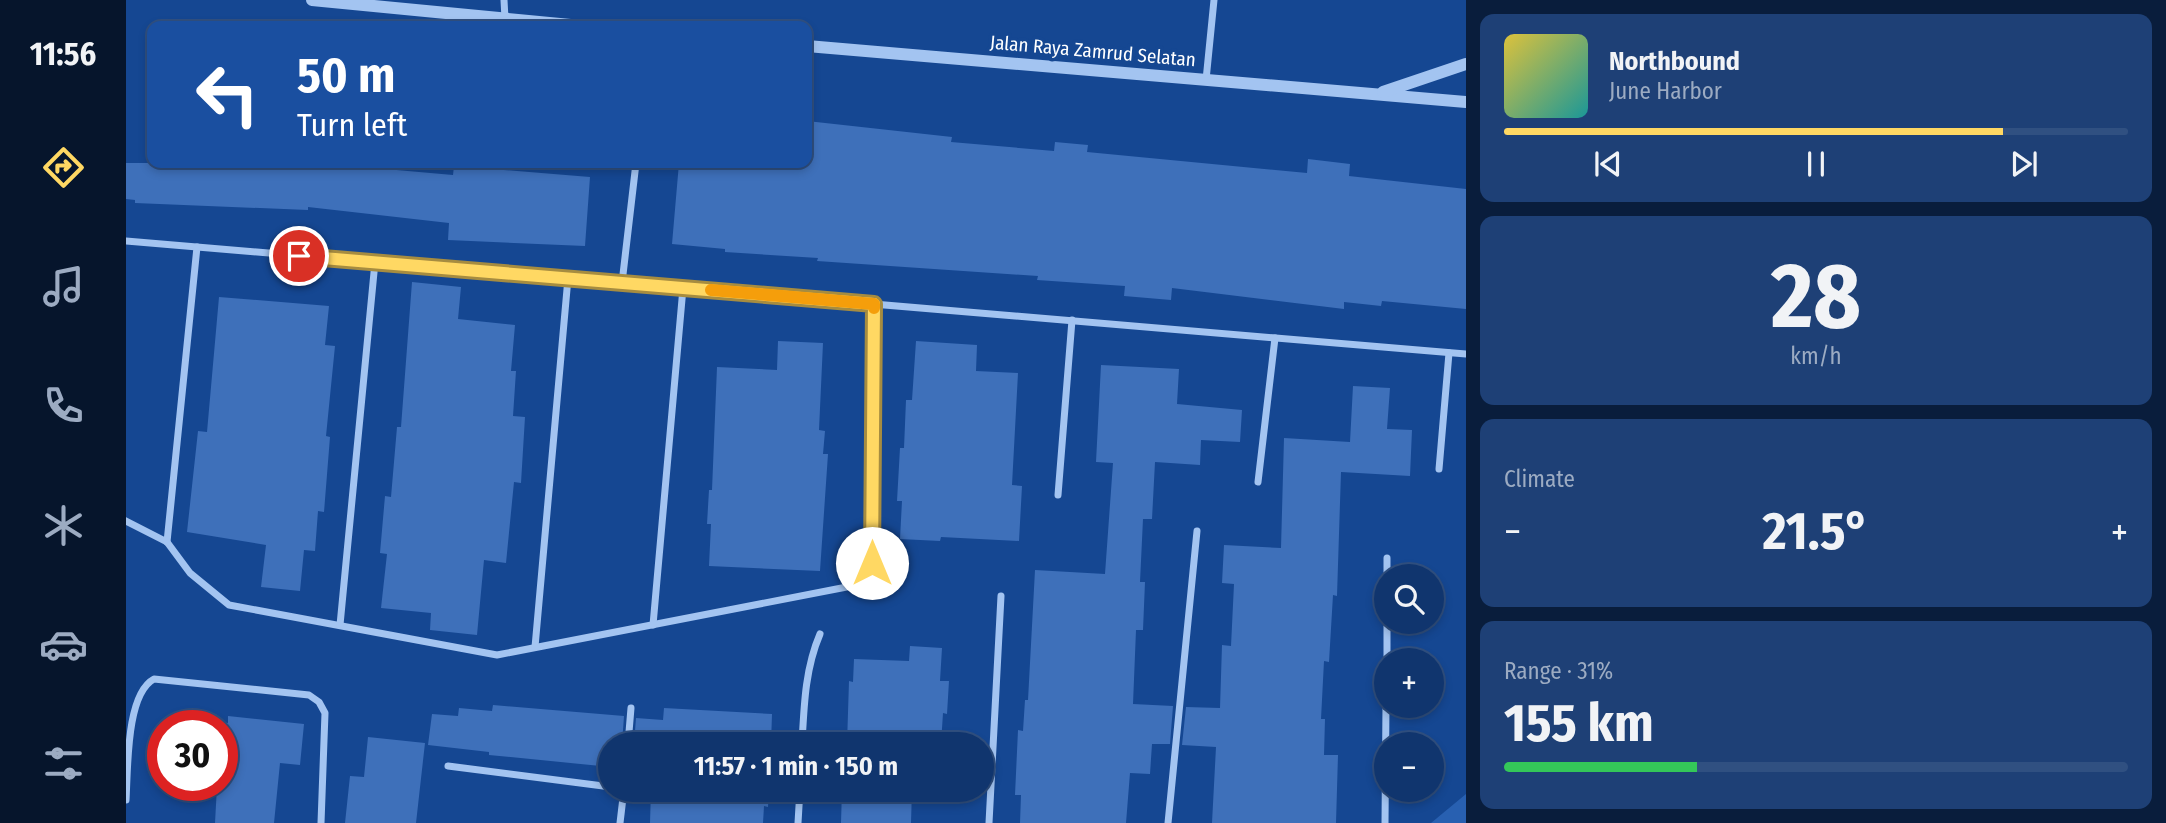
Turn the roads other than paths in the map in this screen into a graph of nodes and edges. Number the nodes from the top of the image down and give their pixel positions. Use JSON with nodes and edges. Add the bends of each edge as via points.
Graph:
{"nodes":[{"id":1,"x":312,"y":0,"type":"edge"},
{"id":2,"x":503,"y":0,"type":"edge"},
{"id":3,"x":1214,"y":0,"type":"edge"},
{"id":4,"x":505,"y":19,"type":"junction"},
{"id":5,"x":527,"y":21,"type":"edge"},
{"id":6,"x":812,"y":46,"type":"edge"},
{"id":7,"x":1466,"y":64,"type":"edge"},
{"id":8,"x":1206,"y":80,"type":"junction"},
{"id":9,"x":1376,"y":95,"type":"junction"},
{"id":10,"x":1466,"y":102,"type":"edge"},
{"id":11,"x":635,"y":168,"type":"edge"},
{"id":12,"x":126,"y":241,"type":"edge"},
{"id":13,"x":197,"y":247,"type":"junction"},
{"id":14,"x":375,"y":262,"type":"junction"},
{"id":15,"x":568,"y":278,"type":"junction"},
{"id":16,"x":622,"y":283,"type":"junction"},
{"id":17,"x":683,"y":288,"type":"junction"},
{"id":18,"x":874,"y":304,"type":"junction"},
{"id":19,"x":1072,"y":320,"type":"junction"},
{"id":20,"x":1275,"y":338,"type":"junction"},
{"id":21,"x":1450,"y":353,"type":"junction"},
{"id":22,"x":1466,"y":354,"type":"edge"},
{"id":23,"x":1439,"y":469,"type":"dead end"},
{"id":24,"x":1258,"y":482,"type":"dead end"},
{"id":25,"x":1058,"y":495,"type":"dead end"},
{"id":26,"x":126,"y":521,"type":"edge"},
{"id":27,"x":1197,"y":531,"type":"dead end"},
{"id":28,"x":167,"y":542,"type":"junction"},
{"id":29,"x":1387,"y":558,"type":"dead end"},
{"id":30,"x":1387,"y":564,"type":"edge"},
{"id":31,"x":1001,"y":596,"type":"dead end"},
{"id":32,"x":340,"y":625,"type":"junction"},
{"id":33,"x":653,"y":625,"type":"junction"},
{"id":34,"x":821,"y":634,"type":"dead end"},
{"id":35,"x":535,"y":647,"type":"junction"},
{"id":36,"x":631,"y":708,"type":"dead end"},
{"id":37,"x":1386,"y":718,"type":"edge"},
{"id":38,"x":629,"y":732,"type":"edge"},
{"id":39,"x":802,"y":732,"type":"edge"},
{"id":40,"x":448,"y":766,"type":"dead end"},
{"id":41,"x":598,"y":785,"type":"edge"},
{"id":42,"x":126,"y":800,"type":"edge"},
{"id":43,"x":622,"y":802,"type":"edge"},
{"id":44,"x":799,"y":802,"type":"edge"},
{"id":45,"x":321,"y":823,"type":"edge"},
{"id":46,"x":620,"y":823,"type":"edge"},
{"id":47,"x":798,"y":823,"type":"edge"},
{"id":48,"x":989,"y":823,"type":"edge"},
{"id":49,"x":1168,"y":823,"type":"edge"},
{"id":50,"x":1385,"y":823,"type":"edge"}],
"edges":[{"from":1,"to":4,"type":"street"},
{"from":2,"to":4,"type":"street"},
{"from":3,"to":8,"type":"street"},
{"from":4,"to":5,"type":"street"},
{"from":6,"to":8,"type":"street","name":"Jalan Raya Zamrud Selatan"},
{"from":7,"to":9,"type":"street","name":"Jalan Raya Zamrud Selatan"},
{"from":8,"to":9,"type":"street","name":"Jalan Raya Zamrud Selatan"},
{"from":9,"to":10,"type":"street","name":"Jalan Raya Zamrud Selatan"},
{"from":11,"to":16,"type":"street"},
{"from":12,"to":13,"type":"street"},
{"from":13,"to":14,"type":"street"},
{"from":13,"to":28,"type":"street"},
{"from":14,"to":15,"type":"street"},
{"from":14,"to":32,"type":"street"},
{"from":15,"to":16,"type":"street"},
{"from":15,"to":35,"type":"street"},
{"from":16,"to":17,"type":"street"},
{"from":17,"to":18,"type":"street"},
{"from":17,"to":33,"type":"street"},
{"from":18,"to":19,"type":"street"},
{"from":18,"to":33,"type":"street","via":[[872,563],[857,585]]},
{"from":19,"to":20,"type":"street"},
{"from":19,"to":25,"type":"street"},
{"from":20,"to":21,"type":"street"},
{"from":20,"to":24,"type":"street"},
{"from":21,"to":22,"type":"street"},
{"from":21,"to":23,"type":"street"},
{"from":26,"to":28,"type":"street"},
{"from":27,"to":49,"type":"street"},
{"from":28,"to":32,"type":"street","via":[[190,573],[229,605]]},
{"from":29,"to":30,"type":"street"},
{"from":31,"to":48,"type":"street"},
{"from":32,"to":35,"type":"street","via":[[496,654]]},
{"from":33,"to":35,"type":"street"},
{"from":34,"to":39,"type":"street","via":[[804,693]]},
{"from":36,"to":38,"type":"street"},
{"from":37,"to":50,"type":"street"},
{"from":40,"to":41,"type":"street"},
{"from":42,"to":45,"type":"street","via":[[133,701],[145,684],[154,679],[309,695],[325,713]]},
{"from":43,"to":46,"type":"street"},
{"from":44,"to":47,"type":"street"}]}
